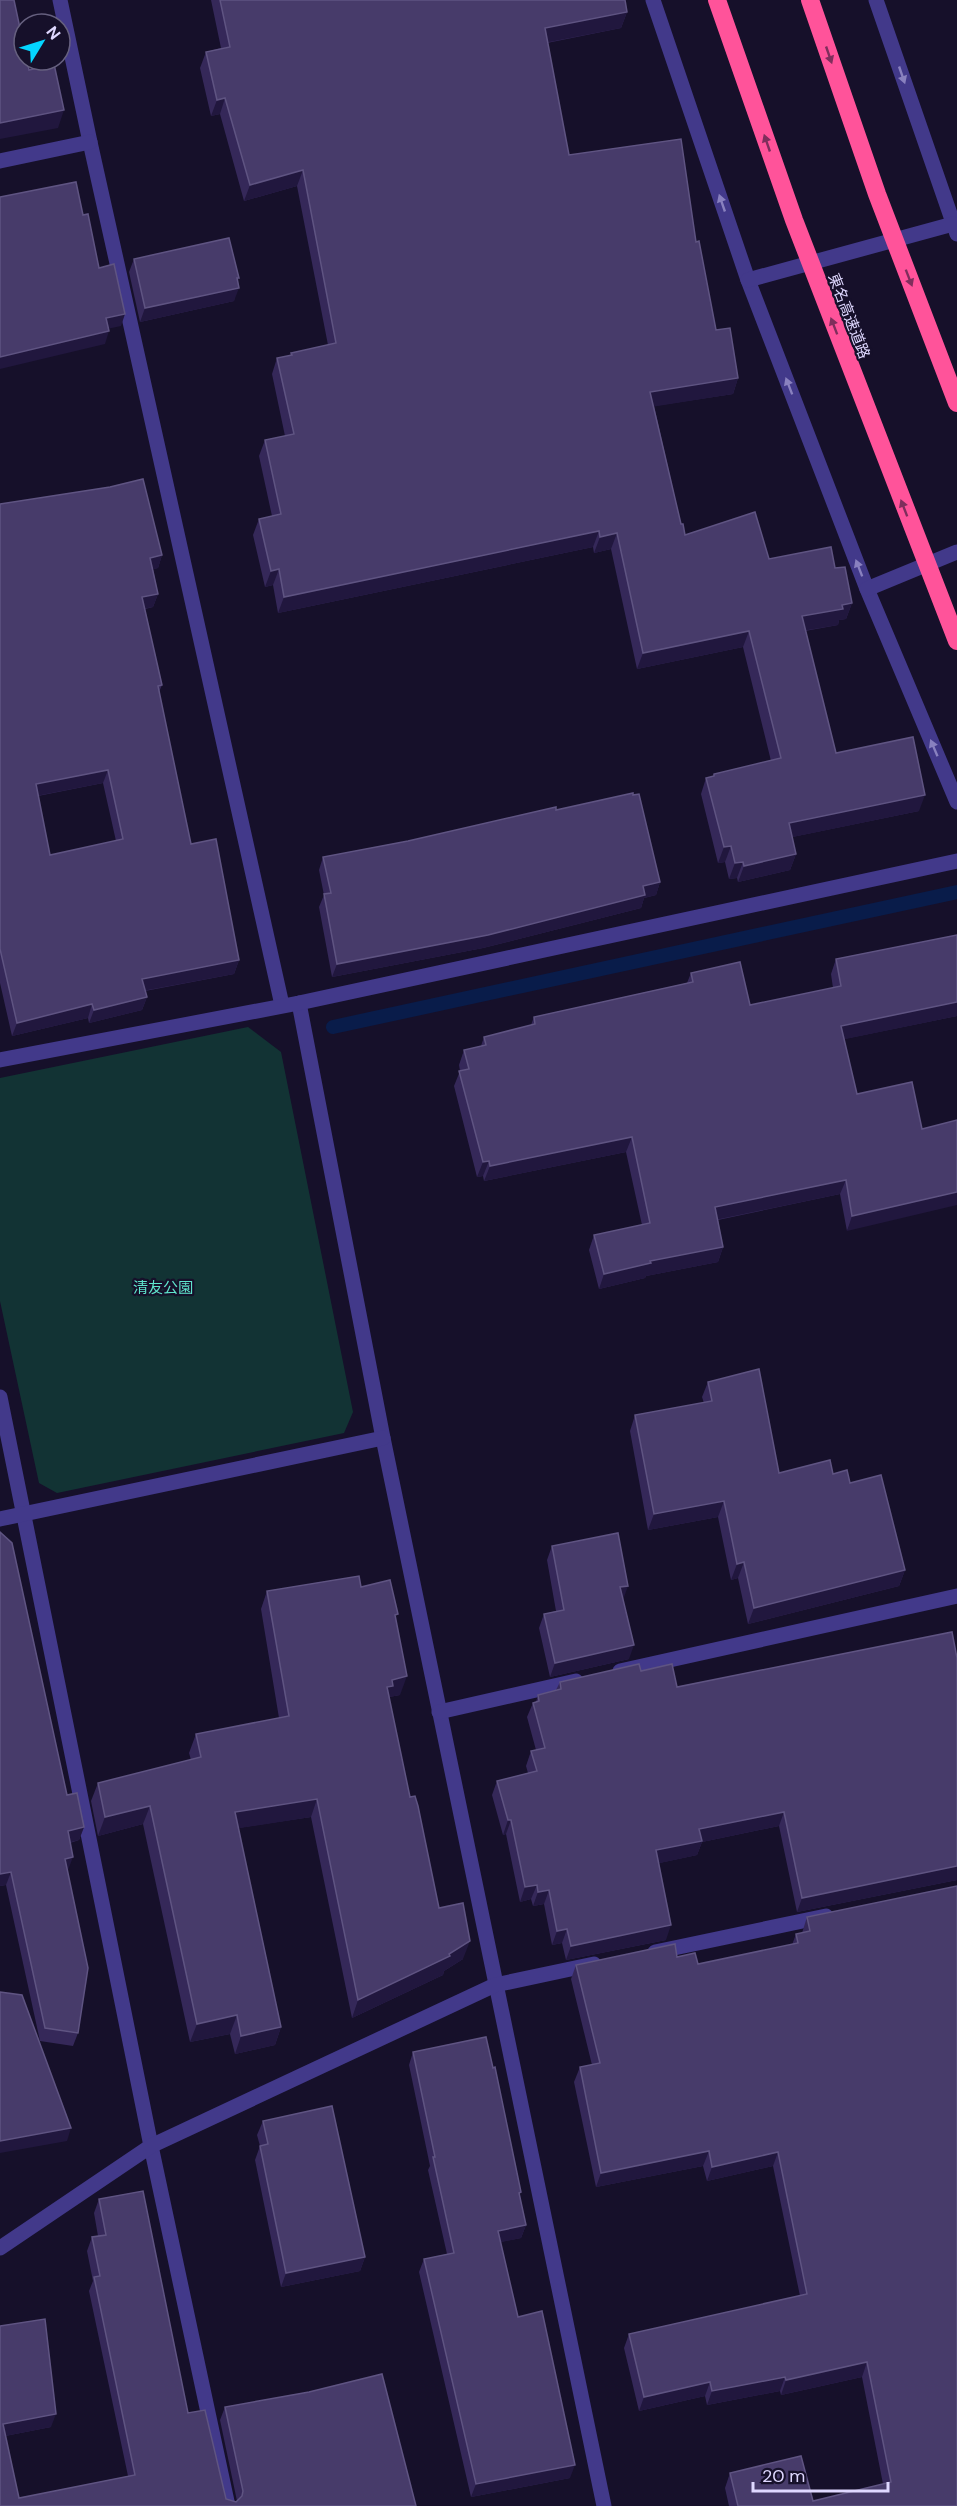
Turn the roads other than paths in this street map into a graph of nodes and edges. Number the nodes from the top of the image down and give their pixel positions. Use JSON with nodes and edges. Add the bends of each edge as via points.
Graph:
{"nodes":[{"id":1,"x":60,"y":0,"type":"edge"},
{"id":2,"x":653,"y":0,"type":"edge"},
{"id":3,"x":717,"y":0,"type":"edge"},
{"id":4,"x":810,"y":0,"type":"edge"},
{"id":5,"x":876,"y":0,"type":"edge"},
{"id":6,"x":90,"y":142,"type":"junction"},
{"id":7,"x":0,"y":161,"type":"edge"},
{"id":8,"x":955,"y":229,"type":"edge"},
{"id":9,"x":748,"y":280,"type":"junction"},
{"id":10,"x":957,"y":403,"type":"edge"},
{"id":11,"x":957,"y":552,"type":"edge"},
{"id":12,"x":867,"y":589,"type":"junction"},
{"id":13,"x":957,"y":641,"type":"edge"},
{"id":14,"x":957,"y":802,"type":"edge"},
{"id":15,"x":957,"y":861,"type":"edge"},
{"id":16,"x":299,"y":1003,"type":"junction"},
{"id":17,"x":282,"y":1005,"type":"junction"},
{"id":18,"x":0,"y":1060,"type":"edge"},
{"id":19,"x":0,"y":1397,"type":"edge"},
{"id":20,"x":383,"y":1438,"type":"junction"},
{"id":21,"x":24,"y":1514,"type":"junction"},
{"id":22,"x":0,"y":1519,"type":"edge"},
{"id":23,"x":957,"y":1596,"type":"edge"},
{"id":24,"x":438,"y":1712,"type":"junction"},
{"id":25,"x":842,"y":1913,"type":"edge"},
{"id":26,"x":645,"y":1954,"type":"edge"},
{"id":27,"x":610,"y":1961,"type":"edge"},
{"id":28,"x":495,"y":1985,"type":"junction"},
{"id":29,"x":151,"y":2146,"type":"junction"},
{"id":30,"x":0,"y":2248,"type":"edge"},
{"id":31,"x":228,"y":2506,"type":"edge"},
{"id":32,"x":604,"y":2506,"type":"edge"}],
"edges":[{"from":1,"to":6,"type":"street"},
{"from":9,"to":2,"type":"street","one_way":true},
{"from":13,"to":3,"type":"highway","name":"東名高速道路","one_way":true,"bridge":true,"via":[[794,220]]},
{"from":4,"to":10,"type":"highway","one_way":true,"bridge":true,"via":[[877,194]]},
{"from":5,"to":8,"type":"street","one_way":true},
{"from":6,"to":7,"type":"street"},
{"from":6,"to":17,"type":"street"},
{"from":8,"to":9,"type":"street"},
{"from":12,"to":9,"type":"street","one_way":true},
{"from":11,"to":12,"type":"street"},
{"from":14,"to":12,"type":"street","one_way":true},
{"from":15,"to":16,"type":"street"},
{"from":16,"to":17,"type":"street"},
{"from":16,"to":20,"type":"street"},
{"from":17,"to":18,"type":"street"},
{"from":19,"to":21,"type":"street"},
{"from":20,"to":21,"type":"street"},
{"from":20,"to":24,"type":"street"},
{"from":21,"to":22,"type":"street"},
{"from":21,"to":29,"type":"street"},
{"from":23,"to":24,"type":"street"},
{"from":24,"to":28,"type":"street"},
{"from":25,"to":26,"type":"street"},
{"from":27,"to":28,"type":"street"},
{"from":28,"to":29,"type":"street"},
{"from":28,"to":32,"type":"street"},
{"from":29,"to":30,"type":"street"},
{"from":29,"to":31,"type":"street"}]}
